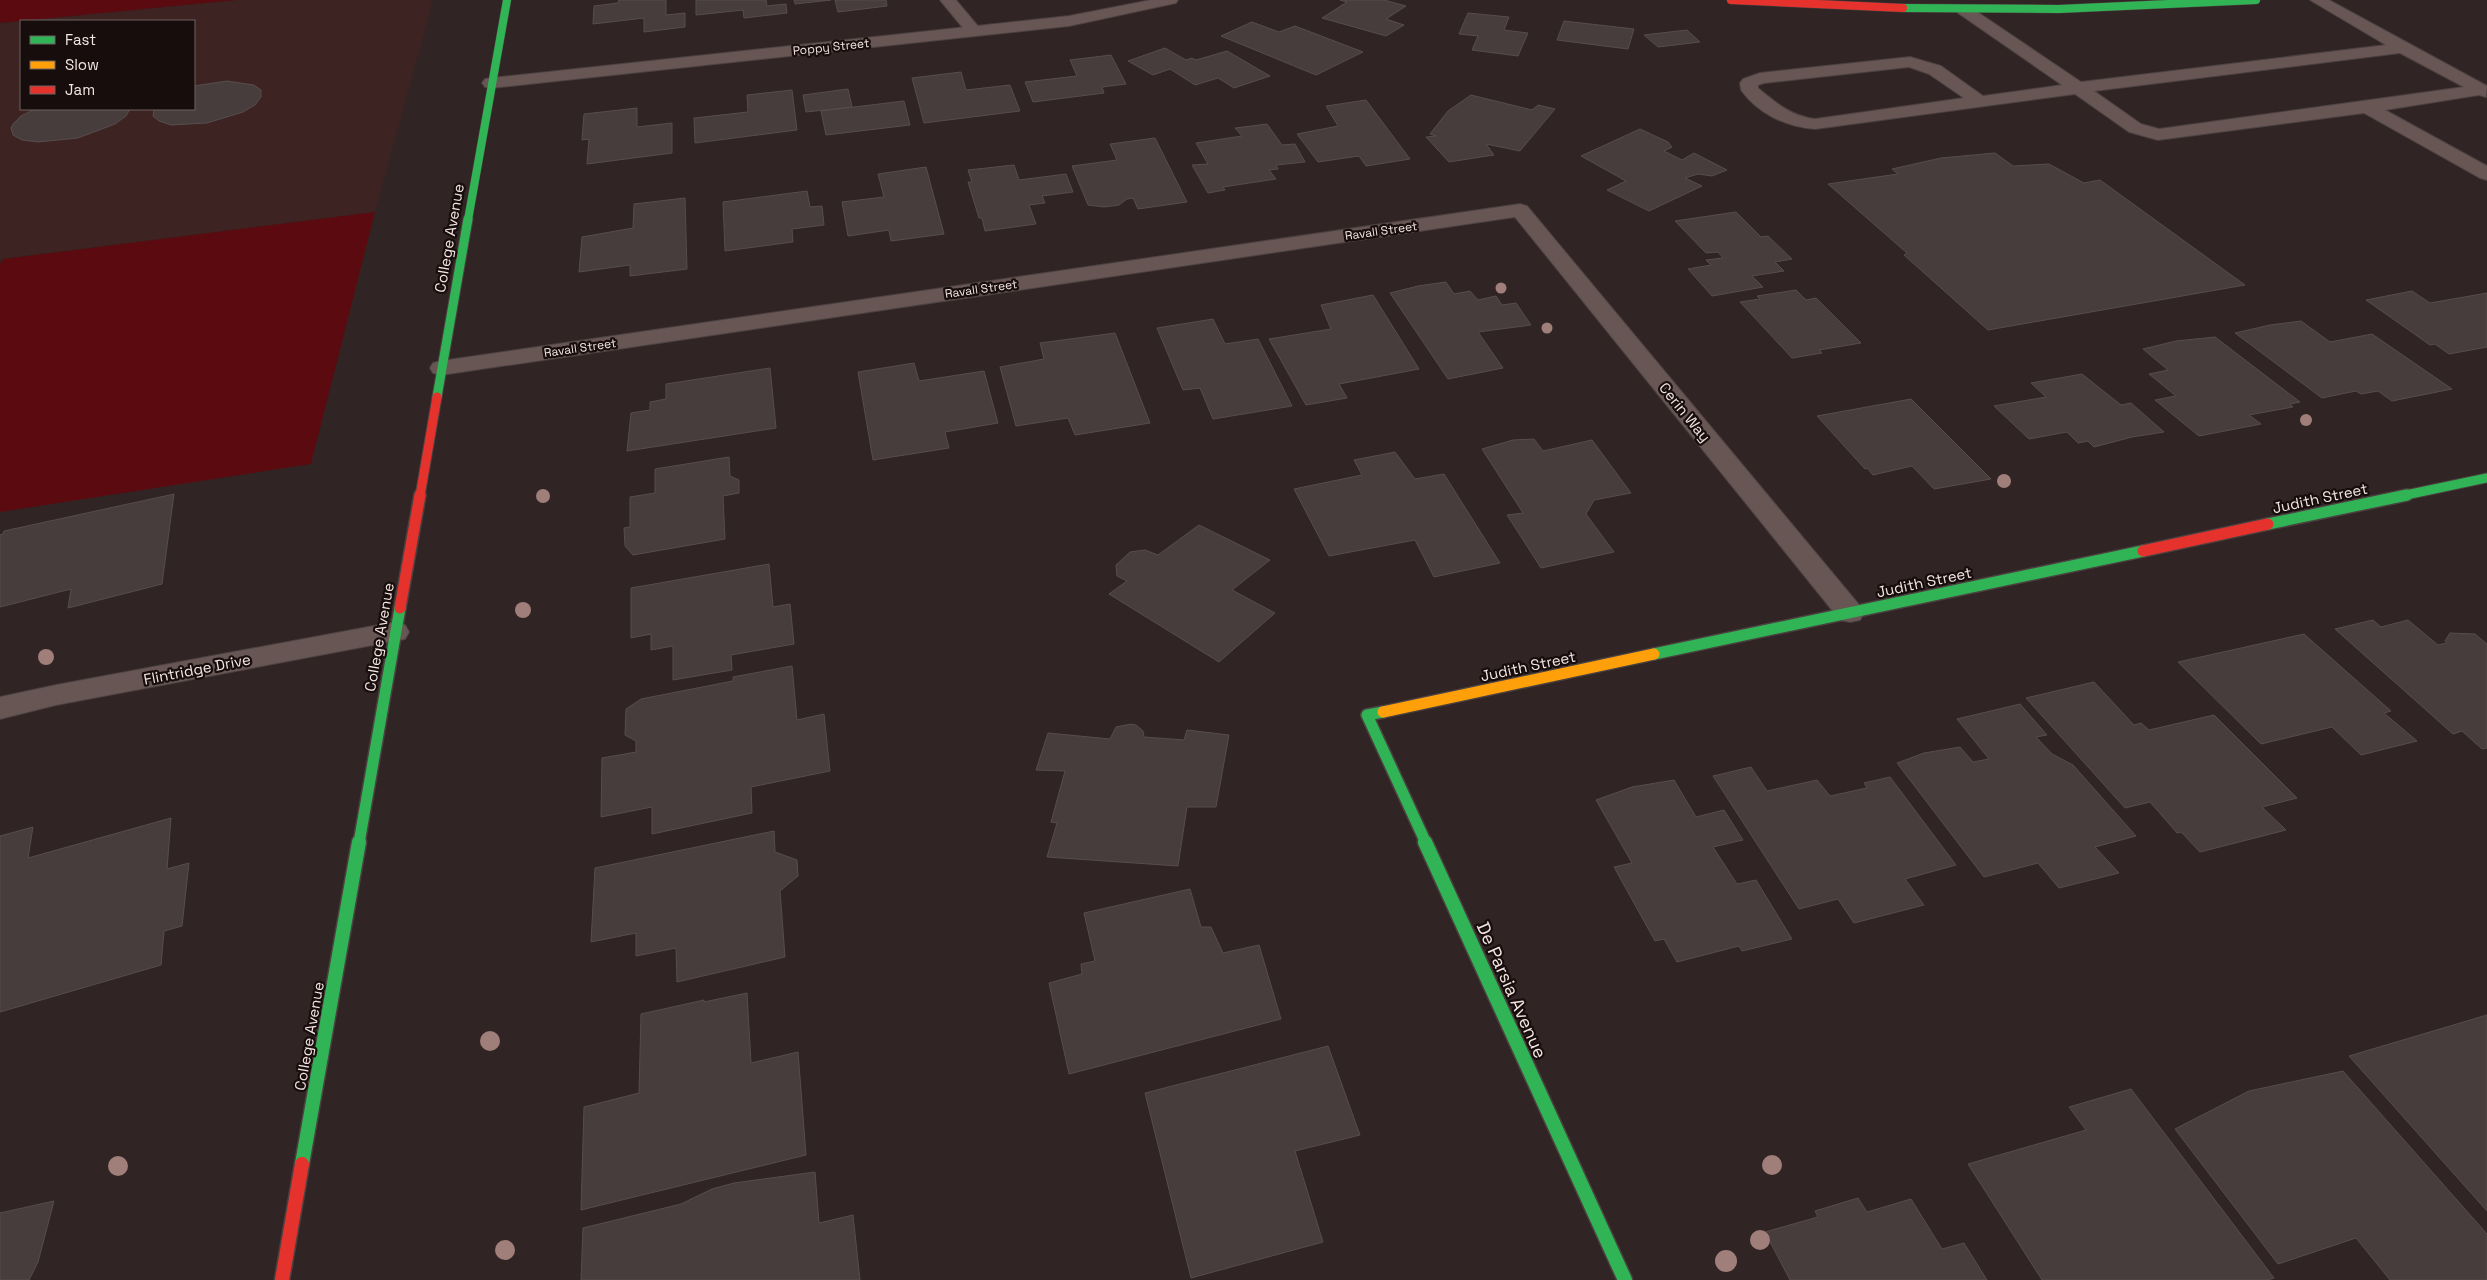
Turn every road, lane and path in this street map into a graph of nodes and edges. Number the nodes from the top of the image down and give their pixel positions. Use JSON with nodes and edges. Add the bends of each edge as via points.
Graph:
{"nodes":[{"id":1,"x":507,"y":0,"type":"edge"},
{"id":2,"x":948,"y":0,"type":"edge"},
{"id":3,"x":1170,"y":0,"type":"edge"},
{"id":4,"x":1731,"y":0,"type":"edge"},
{"id":5,"x":2256,"y":0,"type":"edge"},
{"id":6,"x":2318,"y":0,"type":"edge"},
{"id":7,"x":1964,"y":10,"type":"junction"},
{"id":8,"x":974,"y":31,"type":"junction"},
{"id":9,"x":2403,"y":48,"type":"junction"},
{"id":10,"x":491,"y":83,"type":"junction"},
{"id":11,"x":2078,"y":88,"type":"junction"},
{"id":12,"x":2484,"y":91,"type":"edge"},
{"id":13,"x":1979,"y":101,"type":"junction"},
{"id":14,"x":2367,"y":107,"type":"junction"},
{"id":15,"x":2487,"y":174,"type":"edge"},
{"id":16,"x":1520,"y":210,"type":"joint"},
{"id":17,"x":441,"y":368,"type":"junction"},
{"id":18,"x":2487,"y":478,"type":"edge"},
{"id":19,"x":1850,"y":613,"type":"junction"},
{"id":20,"x":395,"y":632,"type":"junction"},
{"id":21,"x":0,"y":708,"type":"edge"},
{"id":22,"x":1367,"y":715,"type":"joint"},
{"id":23,"x":282,"y":1280,"type":"edge"},
{"id":24,"x":1625,"y":1280,"type":"edge"}],
"edges":[{"from":1,"to":10,"type":"street","name":"College Avenue"},
{"from":2,"to":8,"type":"street"},
{"from":3,"to":8,"type":"street","name":"Poppy Street","via":[[1069,21]]},
{"from":4,"to":7,"type":"street"},
{"from":5,"to":7,"type":"street","via":[[2174,6]]},
{"from":6,"to":9,"type":"street"},
{"from":7,"to":11,"type":"street"},
{"from":8,"to":10,"type":"street","name":"Poppy Street"},
{"from":9,"to":11,"type":"street"},
{"from":9,"to":12,"type":"street"},
{"from":10,"to":17,"type":"street","name":"College Avenue"},
{"from":11,"to":13,"type":"street"},
{"from":11,"to":14,"type":"street","via":[[2135,128],[2158,134]]},
{"from":12,"to":14,"type":"street"},
{"from":13,"to":13,"type":"street","via":[[1935,70],[1910,62],[1760,78],[1749,83],[1750,90],[1783,118],[1799,124]]},
{"from":14,"to":15,"type":"street"},
{"from":16,"to":17,"type":"street","name":"Ravall Street"},
{"from":16,"to":19,"type":"street","name":"Cerin Way"},
{"from":17,"to":20,"type":"street","name":"College Avenue"},
{"from":18,"to":19,"type":"street","name":"Judith Street"},
{"from":19,"to":22,"type":"street","name":"Judith Street"},
{"from":20,"to":21,"type":"street","name":"Flintridge Drive"},
{"from":20,"to":23,"type":"street","name":"College Avenue"},
{"from":22,"to":24,"type":"street","name":"De Parsia Avenue"}]}
